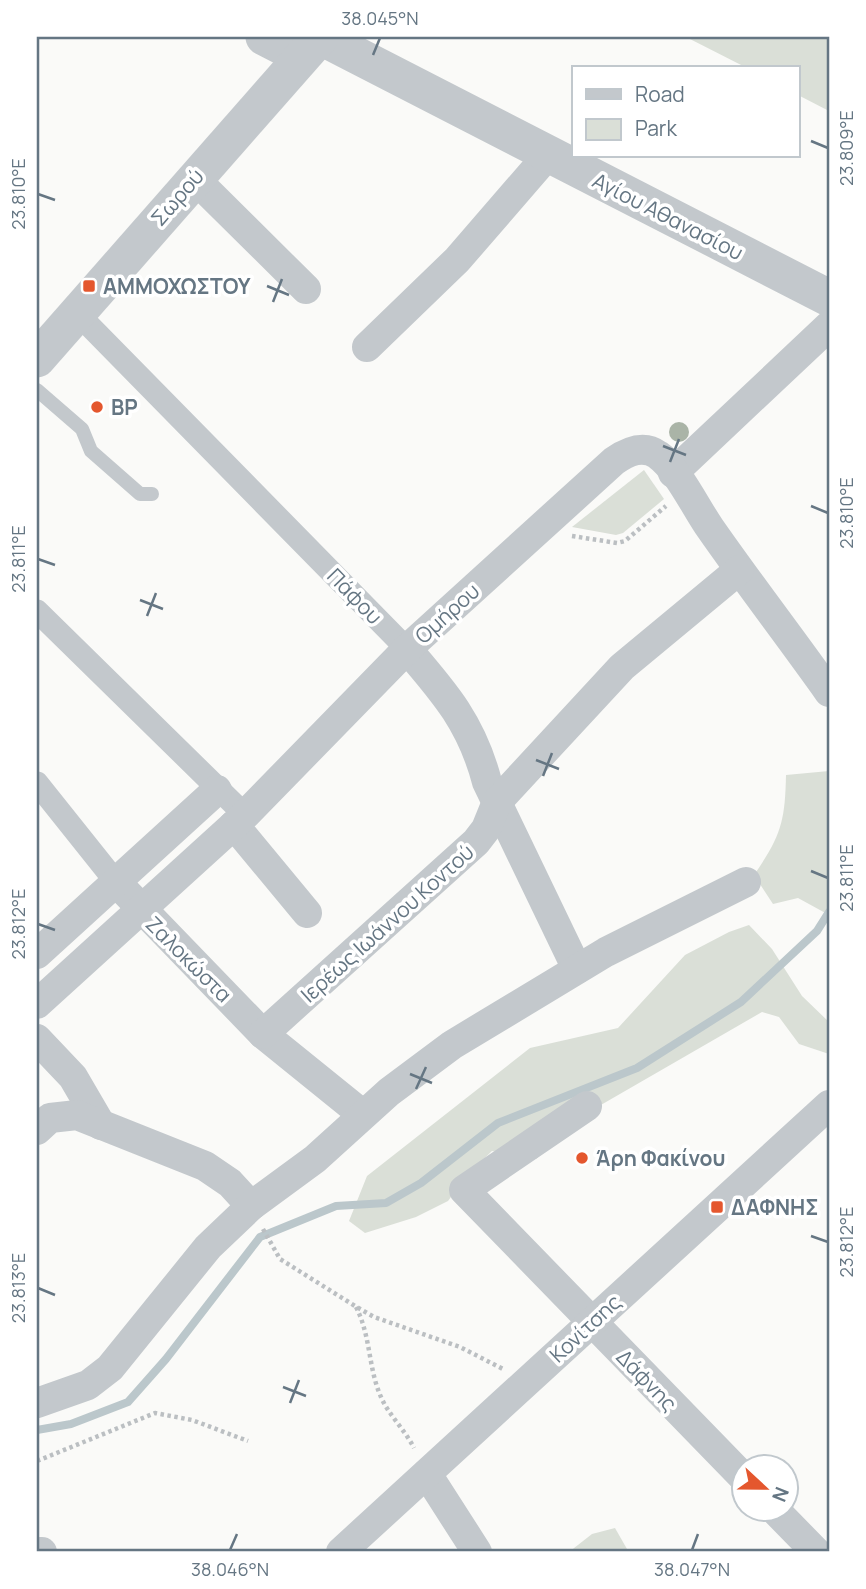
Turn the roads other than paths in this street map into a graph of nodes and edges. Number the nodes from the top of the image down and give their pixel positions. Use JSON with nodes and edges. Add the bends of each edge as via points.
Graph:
{"nodes":[{"id":1,"x":264,"y":37,"type":"edge"},
{"id":2,"x":314,"y":43,"type":"edge"},
{"id":3,"x":547,"y":156,"type":"junction"},
{"id":4,"x":194,"y":178,"type":"junction"},
{"id":5,"x":306,"y":289,"type":"dead end"},
{"id":6,"x":829,"y":298,"type":"edge"},
{"id":7,"x":76,"y":312,"type":"junction"},
{"id":8,"x":829,"y":326,"type":"edge"},
{"id":9,"x":367,"y":347,"type":"dead end"},
{"id":10,"x":37,"y":359,"type":"edge"},
{"id":11,"x":37,"y":390,"type":"edge"},
{"id":12,"x":678,"y":481,"type":"junction"},
{"id":13,"x":152,"y":494,"type":"dead end"},
{"id":14,"x":739,"y":570,"type":"junction"},
{"id":15,"x":37,"y":611,"type":"edge"},
{"id":16,"x":407,"y":649,"type":"junction"},
{"id":17,"x":829,"y":692,"type":"edge"},
{"id":18,"x":37,"y":783,"type":"edge"},
{"id":19,"x":217,"y":790,"type":"junction"},
{"id":20,"x":497,"y":803,"type":"junction"},
{"id":21,"x":239,"y":820,"type":"junction"},
{"id":22,"x":116,"y":882,"type":"junction"},
{"id":23,"x":746,"y":882,"type":"dead end"},
{"id":24,"x":141,"y":909,"type":"junction"},
{"id":25,"x":307,"y":913,"type":"dead end"},
{"id":26,"x":37,"y":954,"type":"edge"},
{"id":27,"x":577,"y":969,"type":"junction"},
{"id":28,"x":37,"y":1004,"type":"edge"},
{"id":29,"x":264,"y":1034,"type":"junction"},
{"id":30,"x":37,"y":1039,"type":"edge"},
{"id":31,"x":829,"y":1105,"type":"edge"},
{"id":32,"x":587,"y":1106,"type":"dead end"},
{"id":33,"x":362,"y":1115,"type":"junction"},
{"id":34,"x":101,"y":1125,"type":"junction"},
{"id":35,"x":37,"y":1130,"type":"edge"},
{"id":36,"x":256,"y":1215,"type":"junction"},
{"id":37,"x":591,"y":1322,"type":"junction"},
{"id":38,"x":37,"y":1403,"type":"edge"},
{"id":39,"x":730,"y":1464,"type":"edge"},
{"id":40,"x":427,"y":1474,"type":"junction"},
{"id":41,"x":787,"y":1522,"type":"edge"},
{"id":42,"x":37,"y":1552,"type":"edge"},
{"id":43,"x":42,"y":1552,"type":"edge"},
{"id":44,"x":341,"y":1552,"type":"edge"},
{"id":45,"x":477,"y":1552,"type":"edge"},
{"id":46,"x":816,"y":1552,"type":"edge"}],
"edges":[{"from":1,"to":2,"type":"street","name":"Αγίου Αθανασίου"},
{"from":2,"to":3,"type":"street","name":"Αγίου Αθανασίου"},
{"from":2,"to":4,"type":"street","name":"Σωρού"},
{"from":3,"to":6,"type":"street","name":"Αγίου Αθανασίου"},
{"from":3,"to":9,"type":"street","via":[[457,260]]},
{"from":4,"to":5,"type":"street"},
{"from":4,"to":7,"type":"street","name":"Σωρού"},
{"from":7,"to":10,"type":"street","name":"Σωρού"},
{"from":7,"to":16,"type":"street","name":"Πάφου"},
{"from":8,"to":12,"type":"street"},
{"from":11,"to":13,"type":"lane","via":[[82,429],[91,451],[140,494]]},
{"from":12,"to":14,"type":"street","name":"Ομήρου"},
{"from":12,"to":16,"type":"street","name":"Ομήρου","via":[[657,454],[627,452]]},
{"from":14,"to":17,"type":"street","name":"Ομήρου"},
{"from":14,"to":20,"type":"street","name":"Ιερέως Ιωάννου Κοντού","via":[[622,667]]},
{"from":15,"to":19,"type":"street"},
{"from":16,"to":20,"type":"street","name":"Πάφου","via":[[464,718]]},
{"from":16,"to":21,"type":"street","name":"Ομήρου"},
{"from":18,"to":22,"type":"street","name":"Ζαλοκώστα"},
{"from":19,"to":21,"type":"street"},
{"from":19,"to":22,"type":"street"},
{"from":20,"to":27,"type":"street","name":"Πάφου"},
{"from":20,"to":29,"type":"street","name":"Ιερέως Ιωάννου Κοντού","via":[[486,829],[461,858]]},
{"from":21,"to":24,"type":"street","name":"Ομήρου"},
{"from":21,"to":25,"type":"street"},
{"from":22,"to":24,"type":"street","name":"Ζαλοκώστα"},
{"from":22,"to":26,"type":"street"},
{"from":23,"to":27,"type":"street"},
{"from":24,"to":28,"type":"street","name":"Ομήρου"},
{"from":24,"to":29,"type":"street","name":"Ζαλοκώστα"},
{"from":27,"to":33,"type":"street","via":[[452,1045]]},
{"from":29,"to":33,"type":"street","name":"Ζαλοκώστα"},
{"from":30,"to":34,"type":"street","via":[[73,1077]]},
{"from":31,"to":37,"type":"street","name":"Κονίτσης"},
{"from":32,"to":37,"type":"street","name":"Δάφνης","via":[[464,1190]]},
{"from":33,"to":36,"type":"street"},
{"from":34,"to":35,"type":"street","via":[[77,1115],[62,1115],[50,1118]]},
{"from":34,"to":36,"type":"street","via":[[205,1166],[230,1183]]},
{"from":36,"to":38,"type":"street","via":[[236,1224],[208,1247],[110,1368],[88,1385]]},
{"from":37,"to":39,"type":"street","name":"Δάφνης"},
{"from":37,"to":40,"type":"street","name":"Κονίτσης"},
{"from":40,"to":44,"type":"street","name":"Κονίτσης"},
{"from":40,"to":45,"type":"street"},
{"from":41,"to":46,"type":"street"},
{"from":42,"to":43,"type":"street"}]}
